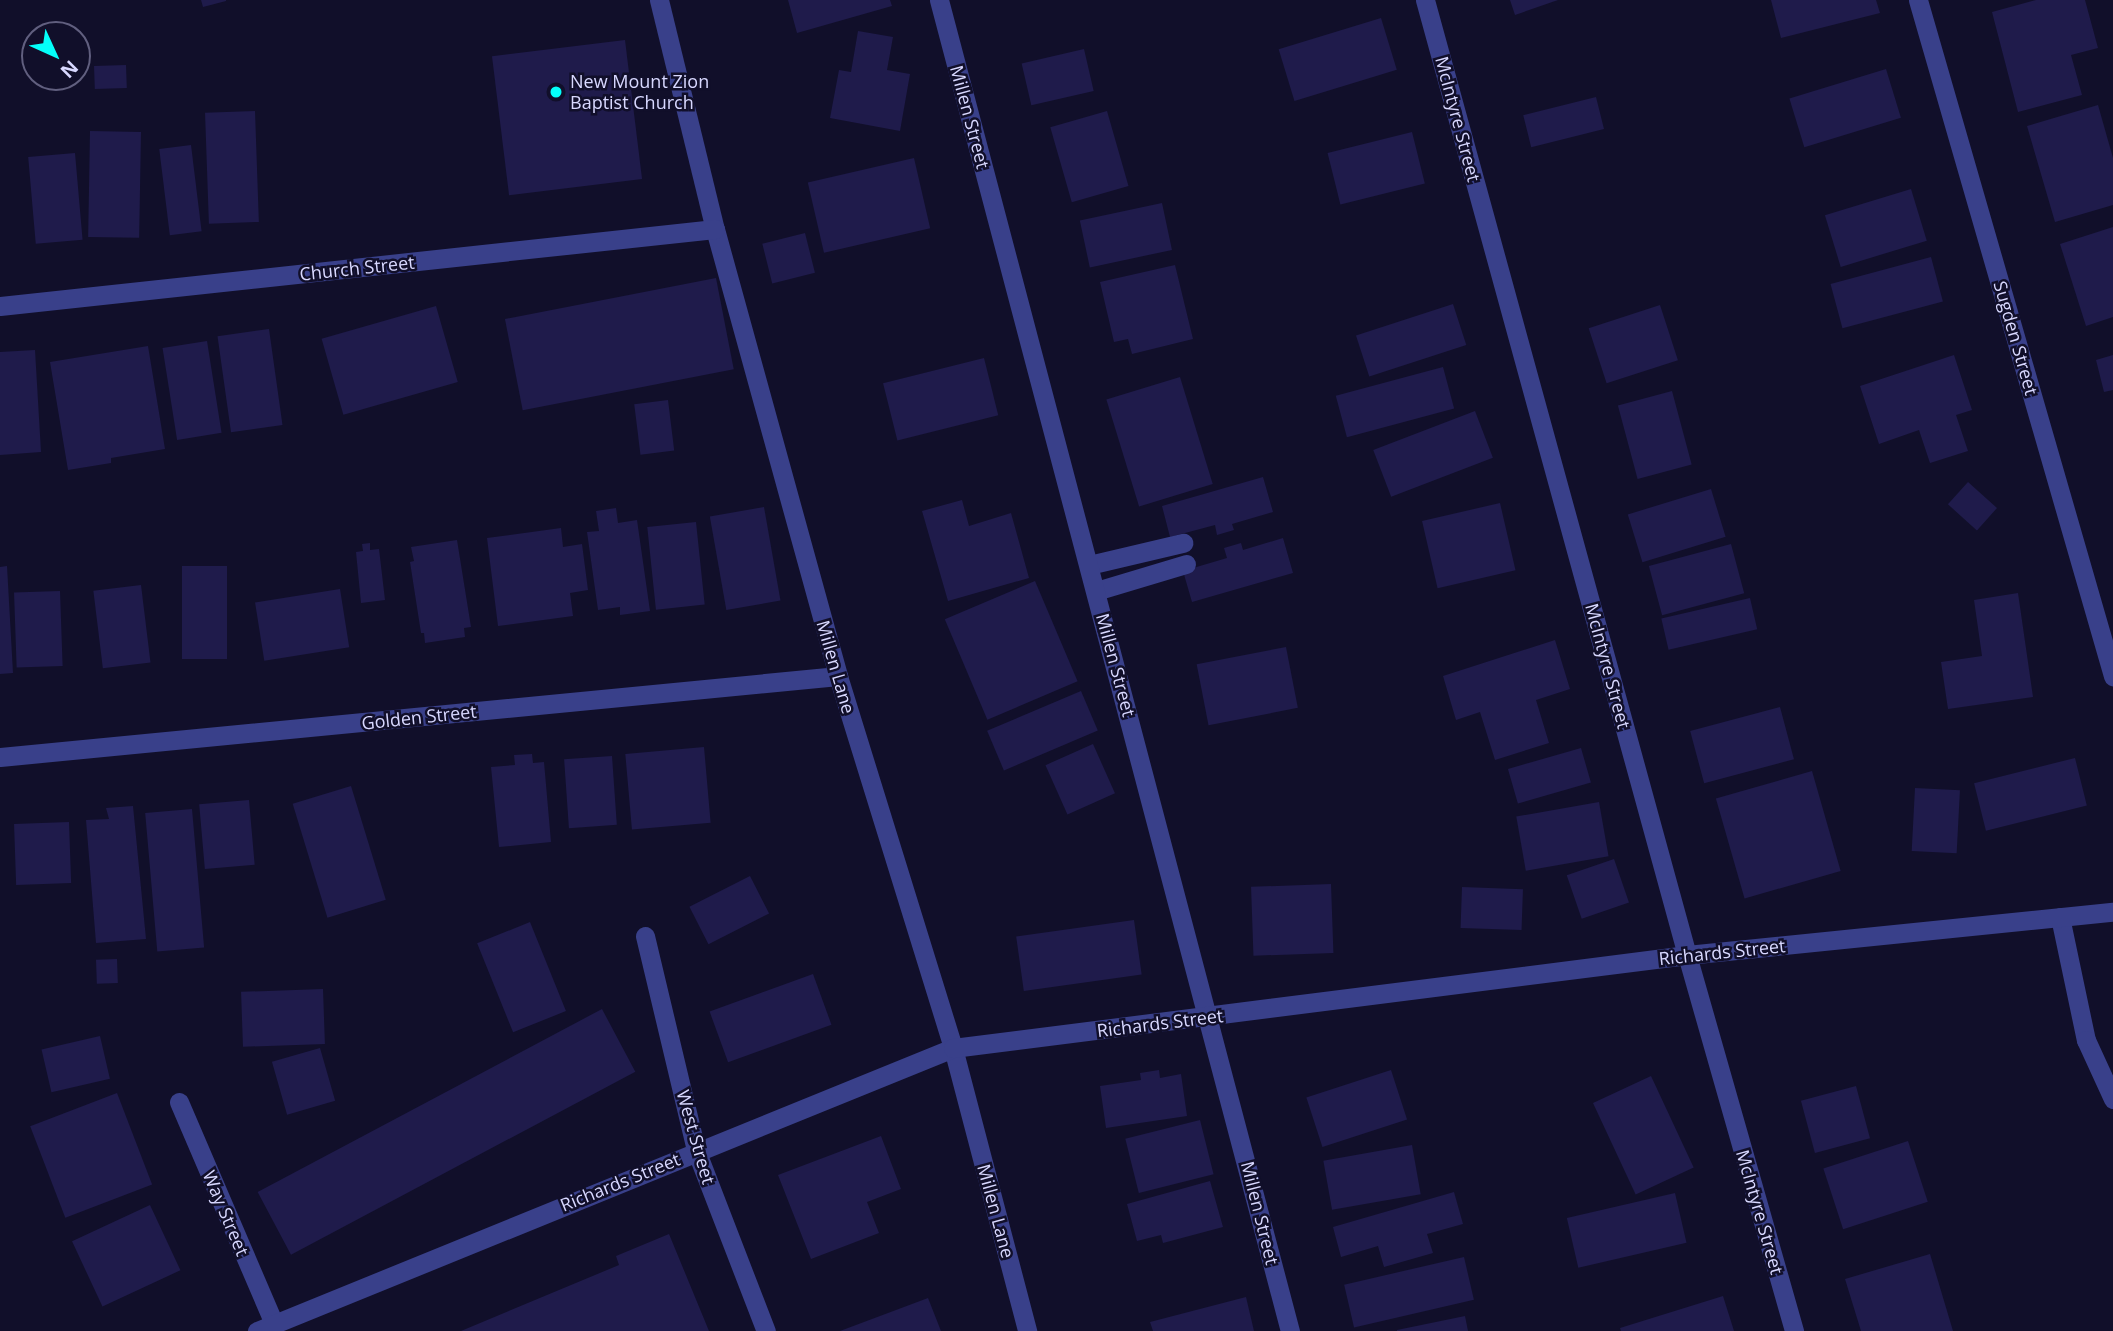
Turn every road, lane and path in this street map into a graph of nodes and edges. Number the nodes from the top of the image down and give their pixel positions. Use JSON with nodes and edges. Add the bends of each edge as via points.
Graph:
{"nodes":[{"id":1,"x":659,"y":0,"type":"edge"},
{"id":2,"x":939,"y":0,"type":"edge"},
{"id":3,"x":1425,"y":0,"type":"edge"},
{"id":4,"x":1918,"y":0,"type":"edge"},
{"id":5,"x":715,"y":229,"type":"junction"},
{"id":6,"x":0,"y":306,"type":"edge"},
{"id":7,"x":1183,"y":543,"type":"dead end"},
{"id":8,"x":1186,"y":564,"type":"dead end"},
{"id":9,"x":1089,"y":565,"type":"junction"},
{"id":10,"x":1096,"y":591,"type":"junction"},
{"id":11,"x":838,"y":676,"type":"junction"},
{"id":12,"x":2113,"y":676,"type":"edge"},
{"id":13,"x":0,"y":757,"type":"edge"},
{"id":14,"x":2113,"y":912,"type":"edge"},
{"id":15,"x":2060,"y":917,"type":"junction"},
{"id":16,"x":645,"y":936,"type":"dead end"},
{"id":17,"x":1687,"y":955,"type":"junction"},
{"id":18,"x":1210,"y":1017,"type":"junction"},
{"id":19,"x":953,"y":1048,"type":"junction"},
{"id":20,"x":2113,"y":1099,"type":"edge"},
{"id":21,"x":179,"y":1102,"type":"dead end"},
{"id":22,"x":696,"y":1150,"type":"junction"},
{"id":23,"x":265,"y":1328,"type":"edge"},
{"id":24,"x":766,"y":1331,"type":"edge"},
{"id":25,"x":1027,"y":1331,"type":"edge"},
{"id":26,"x":1290,"y":1331,"type":"edge"},
{"id":27,"x":1794,"y":1331,"type":"edge"}],
"edges":[{"from":1,"to":5,"type":"street","name":"Millen Lane"},
{"from":2,"to":9,"type":"street","name":"Millen Street"},
{"from":3,"to":17,"type":"street","name":"McIntyre Street"},
{"from":4,"to":12,"type":"street","name":"Sugden Street"},
{"from":5,"to":6,"type":"street","name":"Church Street"},
{"from":5,"to":11,"type":"street","name":"Millen Lane"},
{"from":7,"to":9,"type":"street"},
{"from":8,"to":10,"type":"street"},
{"from":9,"to":10,"type":"street","name":"Millen Street"},
{"from":10,"to":18,"type":"street","name":"Millen Street"},
{"from":11,"to":13,"type":"street","name":"Golden Street"},
{"from":11,"to":19,"type":"street","name":"Millen Lane"},
{"from":14,"to":15,"type":"street","name":"Richards Street"},
{"from":15,"to":17,"type":"street","name":"Richards Street"},
{"from":15,"to":20,"type":"street","via":[[2086,1040]]},
{"from":16,"to":22,"type":"street","name":"West Street"},
{"from":17,"to":18,"type":"street","name":"Richards Street"},
{"from":17,"to":27,"type":"street","name":"McIntyre Street"},
{"from":18,"to":19,"type":"street","name":"Richards Street"},
{"from":18,"to":26,"type":"street","name":"Millen Street"},
{"from":19,"to":22,"type":"street","name":"Richards Street"},
{"from":19,"to":25,"type":"street","name":"Millen Lane"},
{"from":21,"to":23,"type":"street","name":"Way Street"},
{"from":22,"to":23,"type":"street","name":"Richards Street"},
{"from":22,"to":24,"type":"street","name":"West Street"}]}
